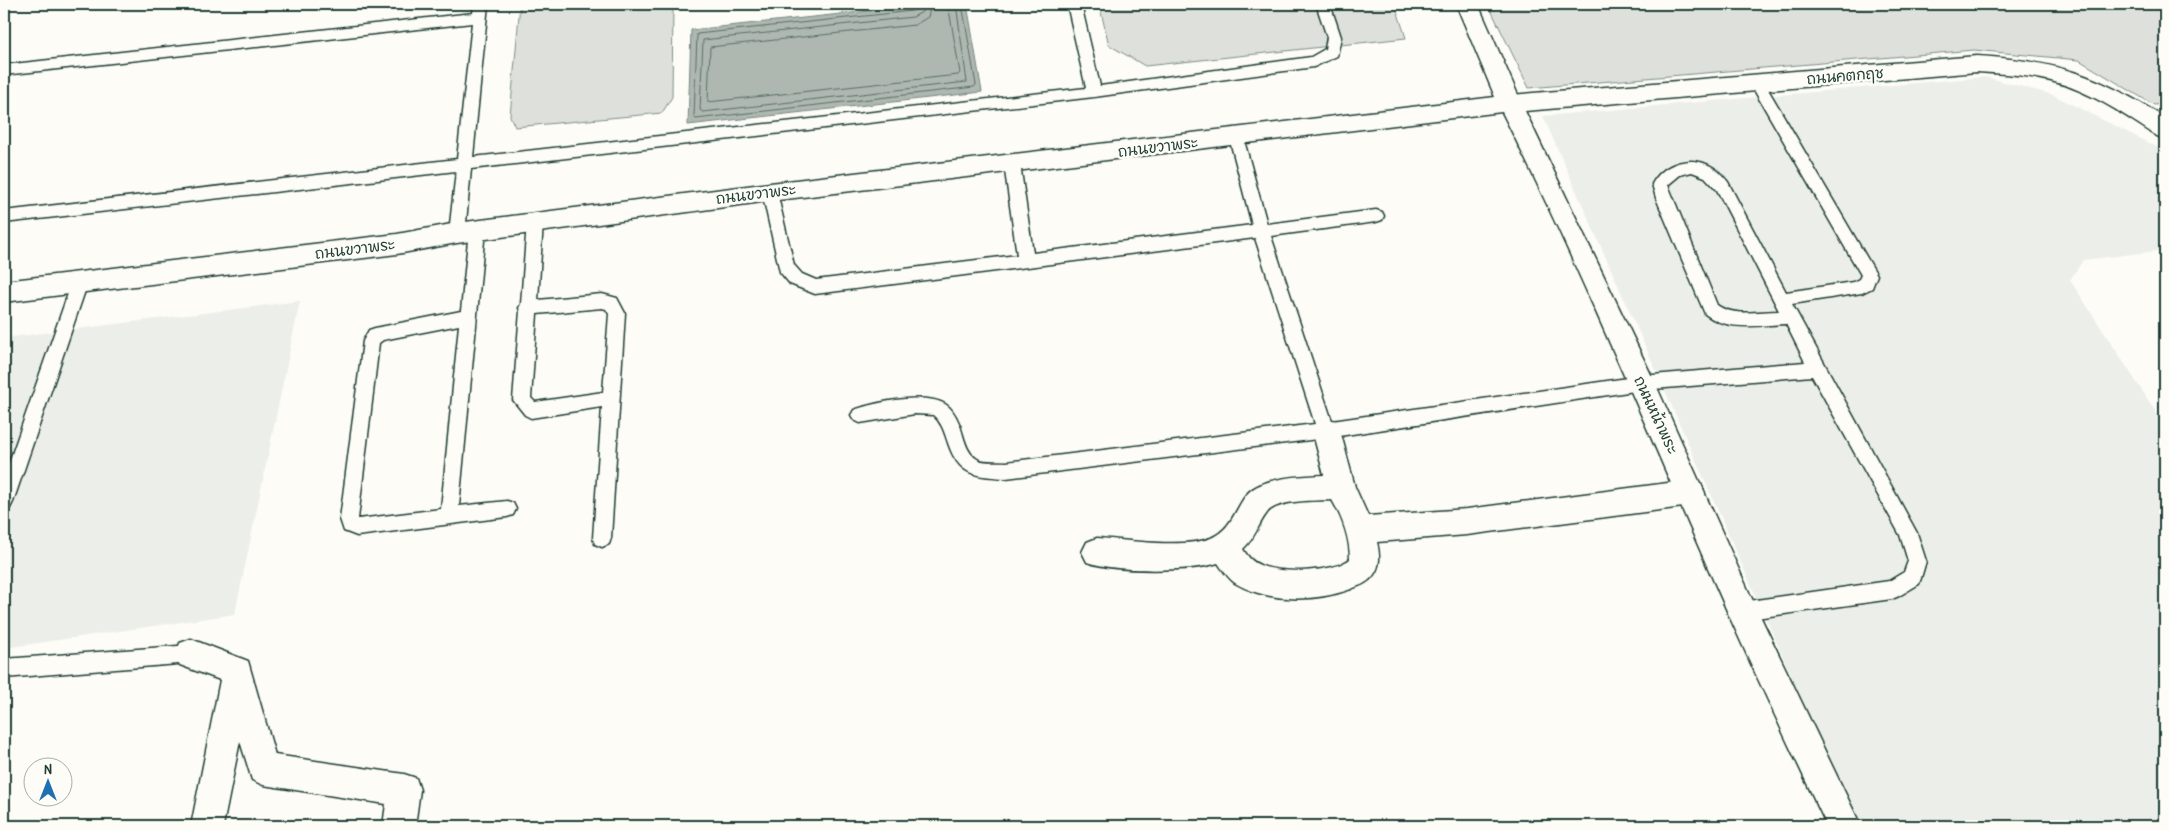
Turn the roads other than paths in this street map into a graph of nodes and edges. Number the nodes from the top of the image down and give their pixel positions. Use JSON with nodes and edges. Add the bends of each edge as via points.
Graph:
{"nodes":[{"id":1,"x":1074,"y":4,"type":"edge"},
{"id":2,"x":1323,"y":4,"type":"edge"},
{"id":3,"x":1467,"y":4,"type":"edge"},
{"id":4,"x":480,"y":10,"type":"edge"},
{"id":5,"x":4,"y":70,"type":"edge"},
{"id":6,"x":1757,"y":84,"type":"junction"},
{"id":7,"x":1094,"y":92,"type":"junction"},
{"id":8,"x":1510,"y":104,"type":"junction"},
{"id":9,"x":2160,"y":123,"type":"edge"},
{"id":10,"x":1237,"y":138,"type":"junction"},
{"id":11,"x":463,"y":164,"type":"junction"},
{"id":12,"x":1012,"y":164,"type":"junction"},
{"id":13,"x":770,"y":192,"type":"junction"},
{"id":14,"x":1376,"y":216,"type":"dead end"},
{"id":15,"x":4,"y":217,"type":"edge"},
{"id":16,"x":535,"y":222,"type":"junction"},
{"id":17,"x":1262,"y":230,"type":"junction"},
{"id":18,"x":467,"y":231,"type":"junction"},
{"id":19,"x":1026,"y":260,"type":"junction"},
{"id":20,"x":80,"y":282,"type":"junction"},
{"id":21,"x":4,"y":292,"type":"edge"},
{"id":22,"x":1782,"y":299,"type":"junction"},
{"id":23,"x":527,"y":308,"type":"junction"},
{"id":24,"x":469,"y":316,"type":"junction"},
{"id":25,"x":1791,"y":317,"type":"junction"},
{"id":26,"x":1817,"y":368,"type":"junction"},
{"id":27,"x":1641,"y":383,"type":"junction"},
{"id":28,"x":611,"y":398,"type":"junction"},
{"id":29,"x":860,"y":415,"type":"dead end"},
{"id":30,"x":1326,"y":430,"type":"junction"},
{"id":31,"x":1341,"y":487,"type":"junction"},
{"id":32,"x":1692,"y":493,"type":"junction"},
{"id":33,"x":4,"y":502,"type":"edge"},
{"id":34,"x":506,"y":509,"type":"dead end"},
{"id":35,"x":449,"y":516,"type":"junction"},
{"id":36,"x":1360,"y":530,"type":"junction"},
{"id":37,"x":602,"y":538,"type":"dead end"},
{"id":38,"x":1224,"y":547,"type":"junction"},
{"id":39,"x":1097,"y":552,"type":"dead end"},
{"id":40,"x":1742,"y":611,"type":"junction"},
{"id":41,"x":191,"y":654,"type":"joint"},
{"id":42,"x":4,"y":669,"type":"edge"},
{"id":43,"x":237,"y":672,"type":"junction"},
{"id":44,"x":207,"y":826,"type":"edge"},
{"id":45,"x":399,"y":826,"type":"edge"},
{"id":46,"x":1844,"y":826,"type":"edge"}],
"edges":[{"from":1,"to":7,"type":"lane"},
{"from":2,"to":7,"type":"lane","via":[[1334,38],[1332,52],[1314,62]]},
{"from":3,"to":8,"type":"street","name":"ถนนหน้าพระ"},
{"from":4,"to":5,"type":"lane"},
{"from":4,"to":11,"type":"lane"},
{"from":6,"to":8,"type":"street","name":"ถนนคตกฤช"},
{"from":6,"to":9,"type":"street","name":"ถนนคตกฤช","via":[[1976,64],[2030,68],[2068,77]]},
{"from":6,"to":22,"type":"lane","via":[[1869,274],[1866,283],[1856,288]]},
{"from":7,"to":11,"type":"lane"},
{"from":8,"to":10,"type":"street","name":"ถนนขวาพระ"},
{"from":8,"to":27,"type":"street","name":"ถนนหน้าพระ"},
{"from":10,"to":12,"type":"street","name":"ถนนขวาพระ"},
{"from":10,"to":17,"type":"lane"},
{"from":11,"to":15,"type":"lane"},
{"from":11,"to":18,"type":"lane"},
{"from":12,"to":13,"type":"street","name":"ถนนขวาพระ"},
{"from":12,"to":19,"type":"lane"},
{"from":13,"to":16,"type":"street","name":"ถนนขวาพระ"},
{"from":13,"to":19,"type":"lane","via":[[786,266],[796,279],[815,287]]},
{"from":14,"to":17,"type":"lane"},
{"from":16,"to":18,"type":"street","name":"ถนนขวาพระ"},
{"from":16,"to":23,"type":"lane"},
{"from":17,"to":19,"type":"lane"},
{"from":17,"to":30,"type":"lane"},
{"from":18,"to":20,"type":"street","name":"ถนนขวาพระ","via":[[397,244]]},
{"from":18,"to":24,"type":"lane"},
{"from":20,"to":21,"type":"street","name":"ถนนขวาพระ"},
{"from":20,"to":33,"type":"lane"},
{"from":22,"to":25,"type":"lane"},
{"from":22,"to":25,"type":"lane","via":[[1723,186],[1706,170],[1695,167],[1679,167],[1668,173],[1660,184],[1664,198],[1711,309],[1721,316],[1736,319]]},
{"from":23,"to":28,"type":"lane","via":[[602,301],[611,303],[617,313]]},
{"from":23,"to":28,"type":"lane","via":[[522,400],[531,410]]},
{"from":24,"to":35,"type":"lane"},
{"from":24,"to":35,"type":"lane","via":[[383,333],[371,341],[349,519],[356,528]]},
{"from":25,"to":26,"type":"lane"},
{"from":26,"to":27,"type":"lane"},
{"from":26,"to":40,"type":"lane","via":[[1908,533],[1917,560],[1912,578],[1892,590]]},
{"from":27,"to":30,"type":"lane"},
{"from":27,"to":32,"type":"street","name":"ถนนหน้าพระ"},
{"from":28,"to":37,"type":"lane"},
{"from":29,"to":30,"type":"lane","via":[[927,405],[940,409],[950,420],[959,453],[976,467],[1006,470]]},
{"from":30,"to":31,"type":"street"},
{"from":31,"to":36,"type":"street"},
{"from":31,"to":38,"type":"street","via":[[1272,494],[1258,502],[1246,524]]},
{"from":32,"to":36,"type":"street","via":[[1467,522]]},
{"from":32,"to":40,"type":"street","name":"ถนนหน้าพระ"},
{"from":34,"to":35,"type":"lane"},
{"from":36,"to":38,"type":"street","via":[[1365,562],[1360,571],[1346,578],[1291,584],[1264,580],[1245,572],[1233,562]]},
{"from":38,"to":39,"type":"street","via":[[1204,554]]},
{"from":40,"to":46,"type":"street","name":"ถนนหน้าพระ"},
{"from":41,"to":42,"type":"lane"},
{"from":41,"to":43,"type":"street"},
{"from":43,"to":44,"type":"street"},
{"from":43,"to":45,"type":"street","via":[[263,769],[404,790]]}]}
